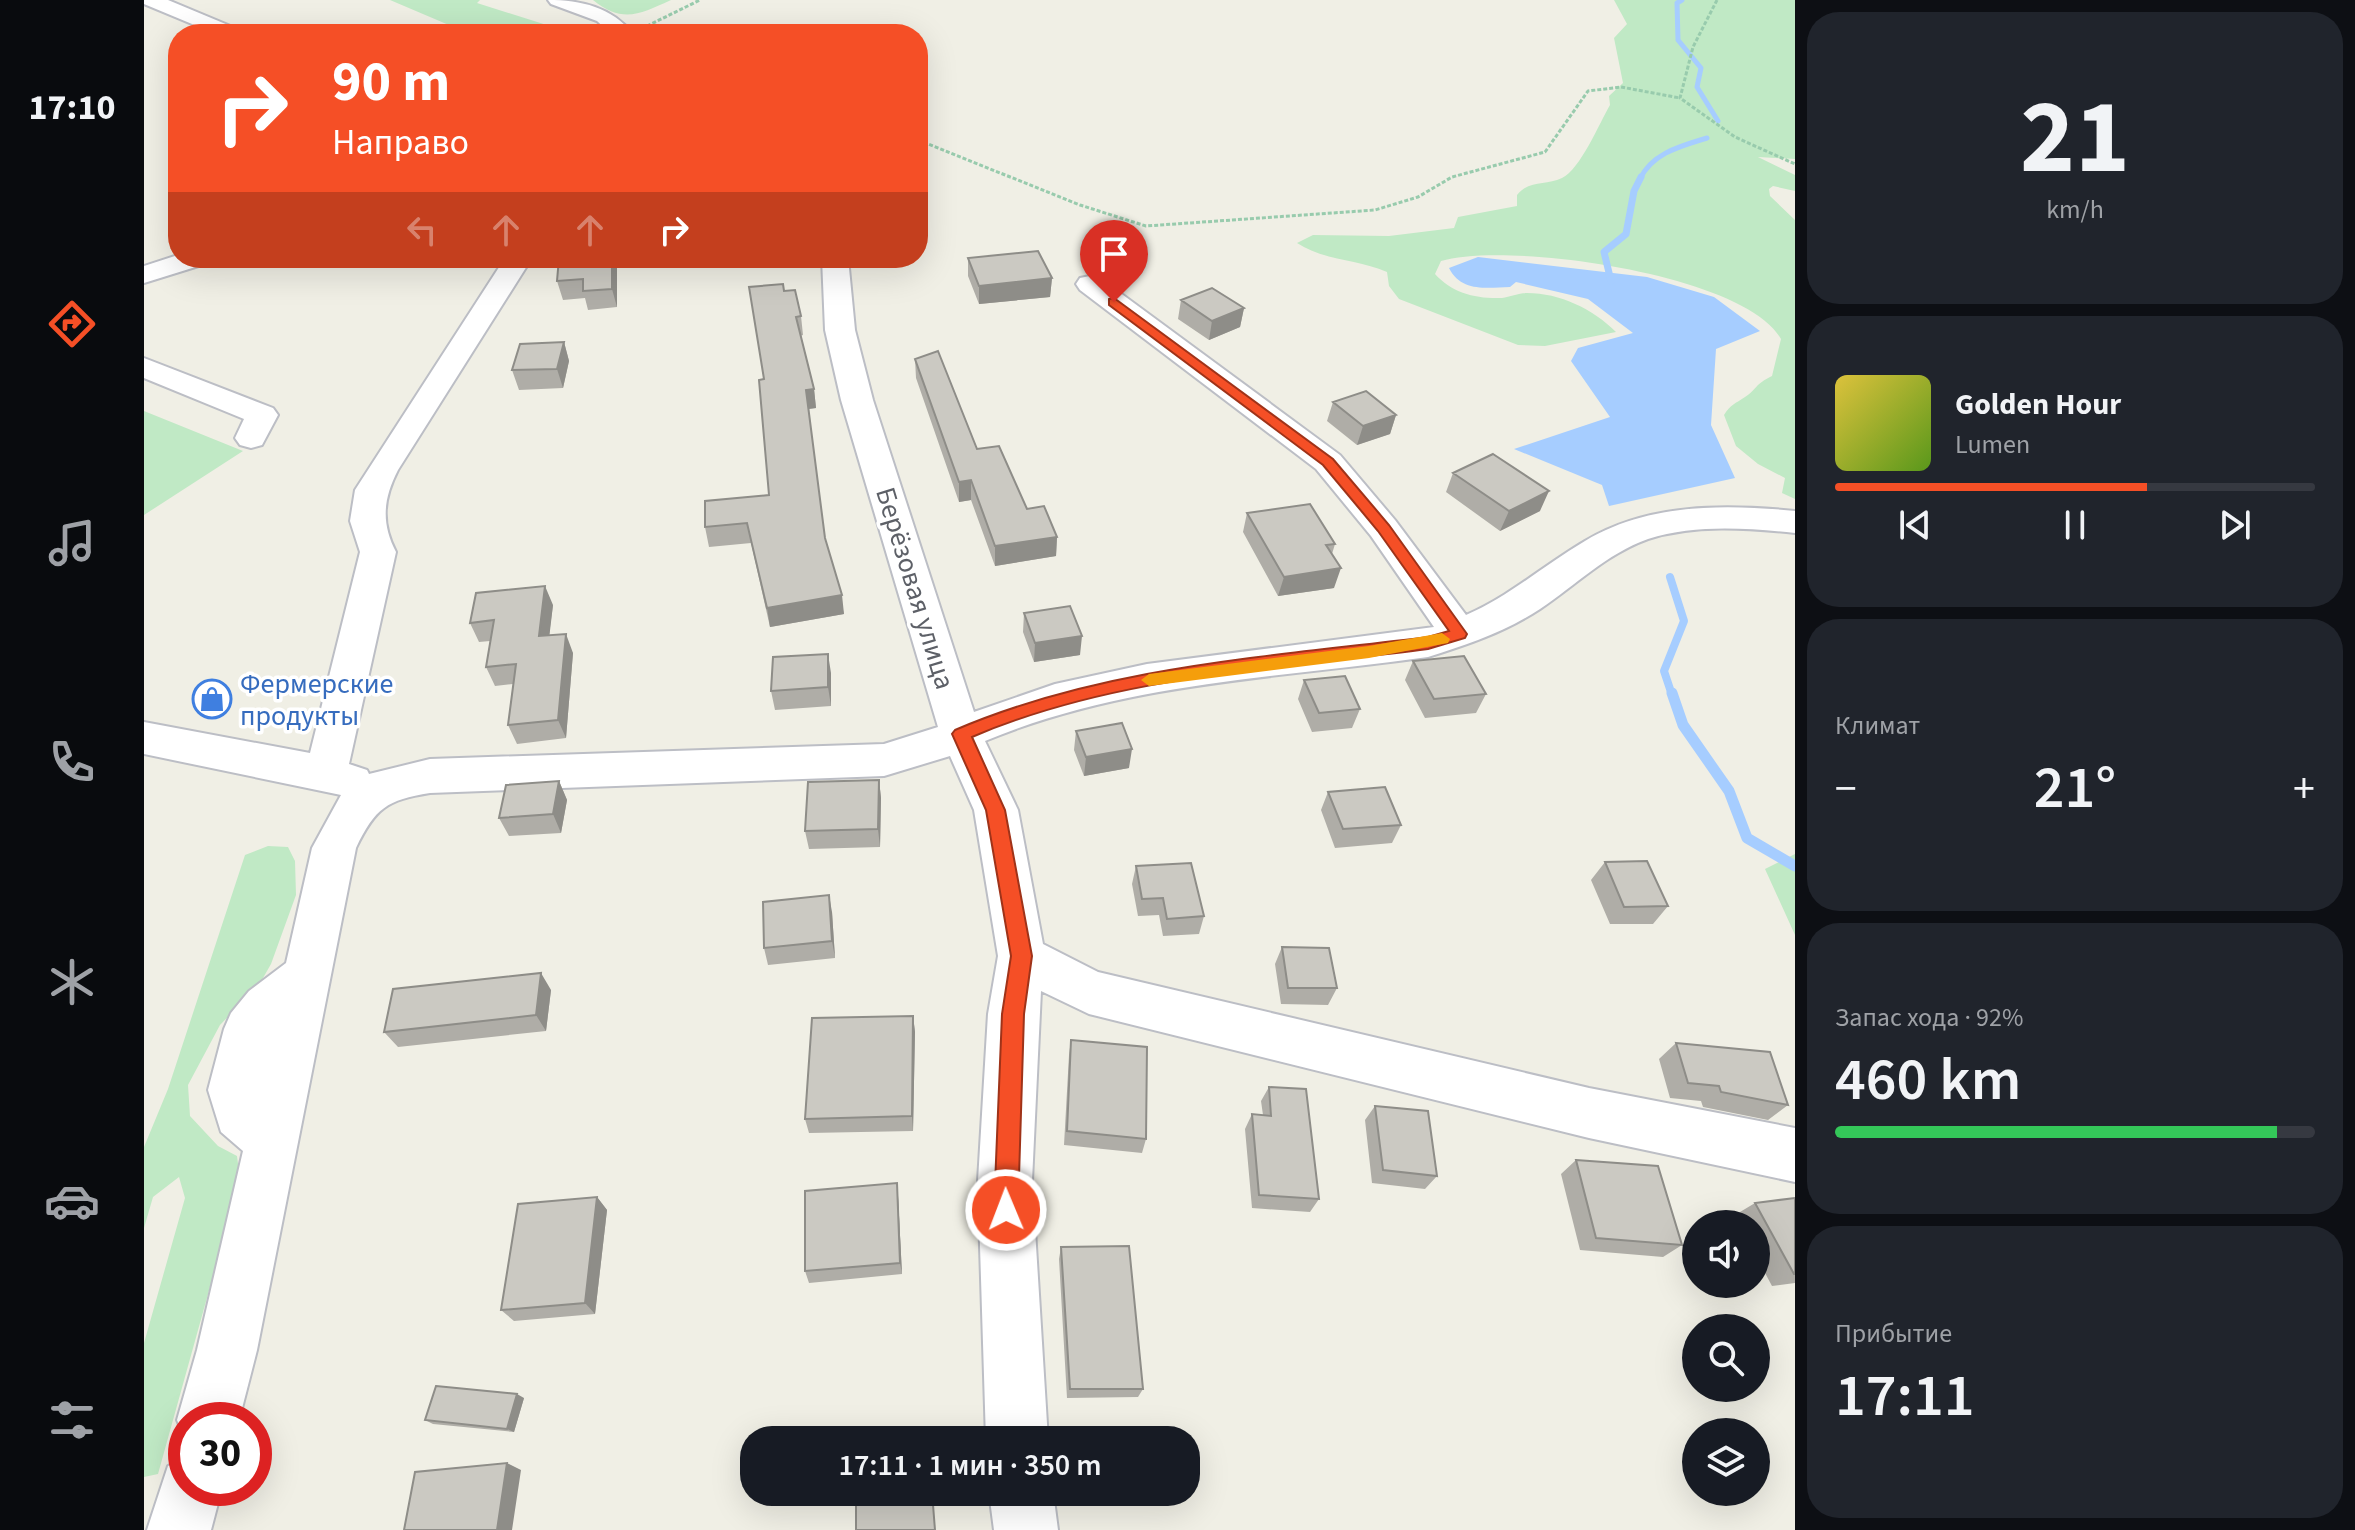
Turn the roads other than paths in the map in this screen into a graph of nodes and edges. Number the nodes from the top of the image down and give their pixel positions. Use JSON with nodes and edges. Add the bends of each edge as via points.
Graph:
{"nodes":[{"id":1,"x":151,"y":0,"type":"edge"},
{"id":2,"x":558,"y":0,"type":"edge"},
{"id":3,"x":209,"y":24,"type":"edge"},
{"id":4,"x":612,"y":24,"type":"edge"},
{"id":5,"x":168,"y":267,"type":"edge"},
{"id":6,"x":512,"y":268,"type":"edge"},
{"id":7,"x":836,"y":268,"type":"edge"},
{"id":8,"x":144,"y":275,"type":"edge"},
{"id":9,"x":1090,"y":284,"type":"dead end"},
{"id":10,"x":144,"y":367,"type":"edge"},
{"id":11,"x":251,"y":438,"type":"dead end"},
{"id":12,"x":1795,"y":522,"type":"edge"},
{"id":13,"x":1459,"y":634,"type":"junction"},
{"id":14,"x":961,"y":734,"type":"junction"},
{"id":15,"x":144,"y":738,"type":"edge"},
{"id":16,"x":349,"y":781,"type":"junction"},
{"id":17,"x":1022,"y":956,"type":"junction"},
{"id":18,"x":1795,"y":1155,"type":"edge"},
{"id":19,"x":213,"y":1402,"type":"edge"},
{"id":20,"x":1016,"y":1426,"type":"edge"},
{"id":21,"x":185,"y":1506,"type":"edge"},
{"id":22,"x":1023,"y":1506,"type":"edge"},
{"id":23,"x":179,"y":1530,"type":"edge"},
{"id":24,"x":1026,"y":1530,"type":"edge"}],
"edges":[{"from":1,"to":3,"type":"street"},
{"from":2,"to":4,"type":"street"},
{"from":5,"to":8,"type":"street"},
{"from":6,"to":16,"type":"street","via":[[369,497],[365,528],[378,552]]},
{"from":7,"to":14,"type":"street","name":"Берёзовая улица","via":[[840,330],[857,400]]},
{"from":9,"to":13,"type":"street","via":[[1328,462]]},
{"from":10,"to":11,"type":"street","via":[[262,415]]},
{"from":12,"to":13,"type":"street","via":[[1710,517],[1661,524],[1613,540],[1513,608]]},
{"from":13,"to":14,"type":"street","via":[[1428,643],[1087,692]]},
{"from":14,"to":16,"type":"street","via":[[919,753],[884,760]]},
{"from":14,"to":17,"type":"street","name":"Берёзовая улица","via":[[996,810]]},
{"from":15,"to":16,"type":"street"},
{"from":16,"to":19,"type":"street","via":[[351,811],[334,848]]},
{"from":17,"to":18,"type":"street","via":[[1089,992],[1589,1113]]},
{"from":17,"to":20,"type":"street","name":"Берёзовая улица","via":[[1013,1014],[1005,1181]]},
{"from":21,"to":23,"type":"street"},
{"from":22,"to":24,"type":"street"}]}
